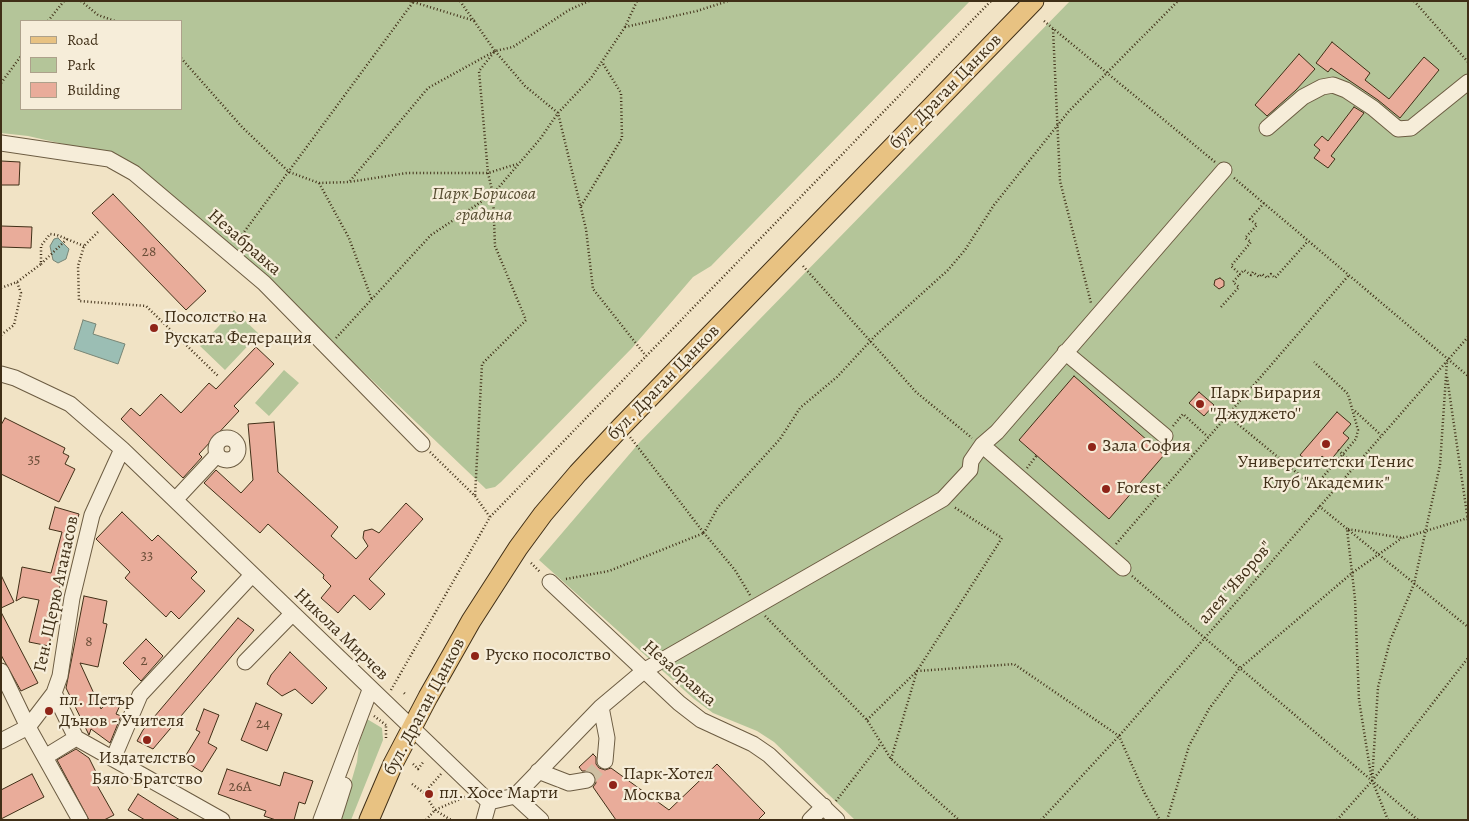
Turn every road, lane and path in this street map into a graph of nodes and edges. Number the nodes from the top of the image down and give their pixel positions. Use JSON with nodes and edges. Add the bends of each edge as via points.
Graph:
{"nodes":[{"id":1,"x":64,"y":1,"type":"edge"},
{"id":2,"x":81,"y":1,"type":"edge"},
{"id":3,"x":460,"y":1,"type":"edge"},
{"id":4,"x":589,"y":1,"type":"edge"},
{"id":5,"x":637,"y":1,"type":"edge"},
{"id":6,"x":728,"y":1,"type":"edge"},
{"id":7,"x":991,"y":1,"type":"edge"},
{"id":8,"x":1034,"y":1,"type":"edge"},
{"id":9,"x":1178,"y":1,"type":"edge"},
{"id":10,"x":1414,"y":1,"type":"edge"},
{"id":11,"x":412,"y":2,"type":"edge"},
{"id":12,"x":49,"y":20,"type":"edge"},
{"id":13,"x":112,"y":20,"type":"edge"},
{"id":14,"x":1044,"y":21,"type":"dead end"},
{"id":15,"x":476,"y":22,"type":"junction"},
{"id":16,"x":625,"y":27,"type":"junction"},
{"id":17,"x":1052,"y":29,"type":"junction"},
{"id":18,"x":495,"y":51,"type":"junction"},
{"id":19,"x":20,"y":57,"type":"edge"},
{"id":20,"x":182,"y":59,"type":"edge"},
{"id":21,"x":602,"y":62,"type":"junction"},
{"id":22,"x":1468,"y":62,"type":"edge"},
{"id":23,"x":1108,"y":73,"type":"junction"},
{"id":24,"x":1468,"y":82,"type":"edge"},
{"id":25,"x":1,"y":83,"type":"edge"},
{"id":26,"x":558,"y":113,"type":"junction"},
{"id":27,"x":1058,"y":124,"type":"junction"},
{"id":28,"x":1267,"y":128,"type":"dead end"},
{"id":29,"x":1,"y":143,"type":"edge"},
{"id":30,"x":518,"y":163,"type":"junction"},
{"id":31,"x":1224,"y":170,"type":"junction"},
{"id":32,"x":290,"y":172,"type":"junction"},
{"id":33,"x":488,"y":173,"type":"junction"},
{"id":34,"x":349,"y":182,"type":"junction"},
{"id":35,"x":319,"y":183,"type":"junction"},
{"id":36,"x":493,"y":194,"type":"junction"},
{"id":37,"x":1264,"y":203,"type":"junction"},
{"id":38,"x":580,"y":207,"type":"junction"},
{"id":39,"x":98,"y":232,"type":"dead end"},
{"id":40,"x":67,"y":239,"type":"junction"},
{"id":41,"x":1309,"y":241,"type":"junction"},
{"id":42,"x":84,"y":246,"type":"junction"},
{"id":43,"x":228,"y":254,"type":"junction"},
{"id":44,"x":41,"y":264,"type":"junction"},
{"id":45,"x":803,"y":266,"type":"dead end"},
{"id":46,"x":1240,"y":274,"type":"junction"},
{"id":47,"x":1349,"y":275,"type":"junction"},
{"id":48,"x":17,"y":282,"type":"junction"},
{"id":49,"x":1,"y":288,"type":"edge"},
{"id":50,"x":372,"y":300,"type":"junction"},
{"id":51,"x":1221,"y":307,"type":"dead end"},
{"id":52,"x":1095,"y":317,"type":"junction"},
{"id":53,"x":1,"y":335,"type":"edge"},
{"id":54,"x":1468,"y":337,"type":"edge"},
{"id":55,"x":869,"y":342,"type":"junction"},
{"id":56,"x":327,"y":348,"type":"junction"},
{"id":57,"x":1065,"y":352,"type":"junction"},
{"id":58,"x":646,"y":357,"type":"junction"},
{"id":59,"x":1447,"y":360,"type":"junction"},
{"id":60,"x":1314,"y":362,"type":"dead end"},
{"id":61,"x":1446,"y":370,"type":"junction"},
{"id":62,"x":1,"y":374,"type":"edge"},
{"id":63,"x":218,"y":376,"type":"dead end"},
{"id":64,"x":1468,"y":376,"type":"edge"},
{"id":65,"x":1354,"y":410,"type":"junction"},
{"id":66,"x":1227,"y":415,"type":"junction"},
{"id":67,"x":621,"y":427,"type":"junction"},
{"id":68,"x":1168,"y":432,"type":"joint"},
{"id":69,"x":1381,"y":435,"type":"junction"},
{"id":70,"x":1208,"y":437,"type":"junction"},
{"id":71,"x":422,"y":444,"type":"joint"},
{"id":72,"x":982,"y":445,"type":"junction"},
{"id":73,"x":122,"y":449,"type":"junction"},
{"id":74,"x":1338,"y":450,"type":"dead end"},
{"id":75,"x":217,"y":454,"type":"dead end"},
{"id":76,"x":1342,"y":454,"type":"junction"},
{"id":77,"x":1037,"y":455,"type":"dead end"},
{"id":78,"x":1032,"y":461,"type":"dead end"},
{"id":79,"x":1355,"y":465,"type":"junction"},
{"id":80,"x":475,"y":496,"type":"junction"},
{"id":81,"x":943,"y":499,"type":"junction"},
{"id":82,"x":175,"y":500,"type":"junction"},
{"id":83,"x":1319,"y":506,"type":"junction"},
{"id":84,"x":490,"y":517,"type":"junction"},
{"id":85,"x":1468,"y":519,"type":"edge"},
{"id":86,"x":1347,"y":529,"type":"junction"},
{"id":87,"x":1426,"y":530,"type":"junction"},
{"id":88,"x":704,"y":533,"type":"junction"},
{"id":89,"x":1403,"y":538,"type":"junction"},
{"id":90,"x":1107,"y":554,"type":"junction"},
{"id":91,"x":1378,"y":555,"type":"junction"},
{"id":92,"x":1123,"y":568,"type":"joint"},
{"id":93,"x":1352,"y":573,"type":"junction"},
{"id":94,"x":252,"y":575,"type":"junction"},
{"id":95,"x":550,"y":582,"type":"joint"},
{"id":96,"x":1414,"y":584,"type":"junction"},
{"id":97,"x":757,"y":607,"type":"junction"},
{"id":98,"x":292,"y":614,"type":"junction"},
{"id":99,"x":1468,"y":627,"type":"edge"},
{"id":100,"x":1204,"y":639,"type":"junction"},
{"id":101,"x":1468,"y":658,"type":"edge"},
{"id":102,"x":245,"y":662,"type":"dead end"},
{"id":103,"x":1239,"y":669,"type":"junction"},
{"id":104,"x":1,"y":670,"type":"edge"},
{"id":105,"x":645,"y":670,"type":"junction"},
{"id":106,"x":917,"y":670,"type":"junction"},
{"id":107,"x":370,"y":690,"type":"junction"},
{"id":108,"x":389,"y":692,"type":"dead end"},
{"id":109,"x":54,"y":693,"type":"junction"},
{"id":110,"x":601,"y":707,"type":"junction"},
{"id":111,"x":370,"y":711,"type":"dead end"},
{"id":112,"x":867,"y":720,"type":"junction"},
{"id":113,"x":28,"y":727,"type":"junction"},
{"id":114,"x":410,"y":729,"type":"junction"},
{"id":115,"x":1119,"y":736,"type":"junction"},
{"id":116,"x":76,"y":738,"type":"junction"},
{"id":117,"x":386,"y":738,"type":"dead end"},
{"id":118,"x":1,"y":741,"type":"edge"},
{"id":119,"x":350,"y":742,"type":"junction"},
{"id":120,"x":881,"y":743,"type":"junction"},
{"id":121,"x":45,"y":757,"type":"junction"},
{"id":122,"x":114,"y":759,"type":"junction"},
{"id":123,"x":891,"y":759,"type":"junction"},
{"id":124,"x":424,"y":761,"type":"dead end"},
{"id":125,"x":605,"y":761,"type":"tunnel mouth"},
{"id":126,"x":413,"y":764,"type":"dead end"},
{"id":127,"x":449,"y":765,"type":"junction"},
{"id":128,"x":538,"y":771,"type":"junction"},
{"id":129,"x":587,"y":780,"type":"dead end"},
{"id":130,"x":1372,"y":781,"type":"junction"},
{"id":131,"x":412,"y":784,"type":"dead end"},
{"id":132,"x":424,"y":793,"type":"junction"},
{"id":133,"x":515,"y":796,"type":"junction"},
{"id":134,"x":483,"y":797,"type":"junction"},
{"id":135,"x":435,"y":810,"type":"junction"},
{"id":136,"x":830,"y":812,"type":"edge"},
{"id":137,"x":80,"y":820,"type":"edge"},
{"id":138,"x":222,"y":820,"type":"edge"},
{"id":139,"x":321,"y":820,"type":"edge"},
{"id":140,"x":333,"y":820,"type":"edge"},
{"id":141,"x":369,"y":820,"type":"edge"},
{"id":142,"x":426,"y":820,"type":"edge"},
{"id":143,"x":451,"y":820,"type":"edge"},
{"id":144,"x":484,"y":820,"type":"edge"},
{"id":145,"x":541,"y":820,"type":"edge"},
{"id":146,"x":810,"y":820,"type":"edge"},
{"id":147,"x":959,"y":820,"type":"edge"},
{"id":148,"x":1041,"y":820,"type":"edge"},
{"id":149,"x":1160,"y":820,"type":"edge"},
{"id":150,"x":1167,"y":820,"type":"edge"},
{"id":151,"x":1337,"y":820,"type":"edge"},
{"id":152,"x":1388,"y":820,"type":"edge"},
{"id":153,"x":1418,"y":820,"type":"edge"}],
"edges":[{"from":1,"to":12,"type":"path"},
{"from":2,"to":13,"type":"path","via":[[98,16]]},
{"from":3,"to":15,"type":"path"},
{"from":4,"to":18,"type":"path","via":[[569,10],[514,47]]},
{"from":5,"to":16,"type":"path"},
{"from":6,"to":16,"type":"path"},
{"from":7,"to":58,"type":"path"},
{"from":8,"to":67,"type":"main road","name":"бул. Драган Цанков"},
{"from":9,"to":23,"type":"path"},
{"from":10,"to":22,"type":"path"},
{"from":11,"to":15,"type":"path"},
{"from":11,"to":32,"type":"path"},
{"from":14,"to":17,"type":"path"},
{"from":15,"to":18,"type":"path"},
{"from":16,"to":21,"type":"path"},
{"from":17,"to":23,"type":"path"},
{"from":17,"to":27,"type":"path"},
{"from":18,"to":26,"type":"path","via":[[526,86]]},
{"from":18,"to":33,"type":"path","via":[[479,71]]},
{"from":18,"to":34,"type":"path","via":[[428,88]]},
{"from":19,"to":25,"type":"path"},
{"from":20,"to":32,"type":"path","via":[[242,127]]},
{"from":21,"to":26,"type":"path"},
{"from":21,"to":38,"type":"path","via":[[621,93],[622,138]]},
{"from":23,"to":27,"type":"path"},
{"from":23,"to":31,"type":"path"},
{"from":24,"to":28,"type":"street","via":[[1410,128],[1398,129],[1373,108],[1333,85],[1322,86],[1303,97]]},
{"from":26,"to":30,"type":"path"},
{"from":26,"to":38,"type":"path"},
{"from":27,"to":52,"type":"path","via":[[1060,181]]},
{"from":27,"to":55,"type":"path","via":[[948,270]]},
{"from":29,"to":43,"type":"street","name":"Незабравка","via":[[109,160],[134,173]]},
{"from":30,"to":33,"type":"path"},
{"from":30,"to":36,"type":"path"},
{"from":31,"to":37,"type":"path"},
{"from":31,"to":52,"type":"street"},
{"from":32,"to":35,"type":"path"},
{"from":32,"to":43,"type":"path"},
{"from":33,"to":34,"type":"path","via":[[407,173]]},
{"from":33,"to":36,"type":"path"},
{"from":34,"to":35,"type":"path"},
{"from":35,"to":50,"type":"path","via":[[349,238]]},
{"from":36,"to":50,"type":"path","via":[[431,234]]},
{"from":36,"to":80,"type":"path","via":[[495,246],[526,320],[482,364]]},
{"from":37,"to":41,"type":"path"},
{"from":37,"to":46,"type":"path","via":[[1250,218],[1257,225],[1245,238],[1251,242],[1231,266]]},
{"from":38,"to":58,"type":"path","via":[[593,289]]},
{"from":39,"to":42,"type":"path"},
{"from":40,"to":42,"type":"path"},
{"from":40,"to":44,"type":"path"},
{"from":40,"to":44,"type":"path","via":[[50,234],[41,246]]},
{"from":41,"to":46,"type":"path","via":[[1275,278],[1271,274],[1267,278],[1253,272],[1250,275],[1244,270]]},
{"from":41,"to":47,"type":"path"},
{"from":42,"to":63,"type":"path","via":[[78,266],[79,301],[146,306]]},
{"from":43,"to":56,"type":"street","name":"Незабравка","via":[[264,284]]},
{"from":44,"to":48,"type":"path"},
{"from":45,"to":55,"type":"path"},
{"from":46,"to":51,"type":"path","via":[[1233,282],[1239,287]]},
{"from":47,"to":59,"type":"path"},
{"from":47,"to":66,"type":"path"},
{"from":48,"to":49,"type":"path"},
{"from":48,"to":53,"type":"path","via":[[20,293],[14,325]]},
{"from":50,"to":56,"type":"path"},
{"from":52,"to":57,"type":"street"},
{"from":54,"to":59,"type":"path","name":"алея \"Яворов\""},
{"from":55,"to":72,"type":"path","via":[[916,392]]},
{"from":55,"to":88,"type":"path","via":[[837,377],[800,408],[780,439],[718,507]]},
{"from":56,"to":71,"type":"street","name":"Незабравка"},
{"from":57,"to":68,"type":"street"},
{"from":57,"to":72,"type":"street","via":[[997,432]]},
{"from":58,"to":84,"type":"path"},
{"from":59,"to":61,"type":"path"},
{"from":59,"to":64,"type":"path"},
{"from":59,"to":69,"type":"path","name":"алея \"Яворов\""},
{"from":60,"to":65,"type":"path","via":[[1344,388]]},
{"from":61,"to":85,"type":"path"},
{"from":61,"to":87,"type":"path","via":[[1440,465]]},
{"from":62,"to":73,"type":"street","name":"Никола Мирчев","via":[[70,404]]},
{"from":65,"to":69,"type":"path"},
{"from":65,"to":76,"type":"path","via":[[1358,434]]},
{"from":66,"to":70,"type":"path"},
{"from":66,"to":76,"type":"path","via":[[1314,487]]},
{"from":67,"to":88,"type":"path"},
{"from":67,"to":114,"type":"main road","name":"бул. Драган Цанков","via":[[578,473],[518,548],[471,621]]},
{"from":68,"to":70,"type":"path","via":[[1183,414]]},
{"from":69,"to":79,"type":"path","name":"алея \"Яворов\""},
{"from":70,"to":90,"type":"path"},
{"from":71,"to":80,"type":"path"},
{"from":72,"to":81,"type":"street","via":[[971,461],[970,470]]},
{"from":72,"to":90,"type":"street"},
{"from":73,"to":82,"type":"street","name":"Никола Мирчев"},
{"from":73,"to":109,"type":"street","name":"Ген. Щерю Атанасов","via":[[92,515]]},
{"from":74,"to":76,"type":"path"},
{"from":75,"to":82,"type":"street"},
{"from":76,"to":79,"type":"path"},
{"from":77,"to":78,"type":"path"},
{"from":79,"to":83,"type":"path","name":"алея \"Яворов\""},
{"from":80,"to":84,"type":"path"},
{"from":81,"to":97,"type":"street"},
{"from":81,"to":106,"type":"path","via":[[1002,538]]},
{"from":82,"to":94,"type":"street","name":"Никола Мирчев"},
{"from":83,"to":86,"type":"path"},
{"from":83,"to":100,"type":"path","name":"алея \"Яворов\""},
{"from":84,"to":108,"type":"path"},
{"from":85,"to":87,"type":"path"},
{"from":86,"to":89,"type":"path"},
{"from":86,"to":91,"type":"path"},
{"from":86,"to":93,"type":"path"},
{"from":87,"to":89,"type":"path"},
{"from":87,"to":96,"type":"path"},
{"from":88,"to":95,"type":"path","via":[[608,571]]},
{"from":88,"to":97,"type":"path","via":[[735,570]]},
{"from":89,"to":91,"type":"path"},
{"from":90,"to":92,"type":"street"},
{"from":91,"to":93,"type":"path"},
{"from":91,"to":96,"type":"path"},
{"from":92,"to":100,"type":"path"},
{"from":93,"to":103,"type":"path"},
{"from":93,"to":130,"type":"path","via":[[1359,700]]},
{"from":94,"to":98,"type":"street","name":"Никола Мирчев"},
{"from":94,"to":122,"type":"street","via":[[140,695]]},
{"from":95,"to":105,"type":"street","name":"Незабравка"},
{"from":96,"to":99,"type":"path"},
{"from":96,"to":130,"type":"path","via":[[1390,641],[1378,687]]},
{"from":97,"to":105,"type":"street"},
{"from":97,"to":112,"type":"path"},
{"from":98,"to":102,"type":"street"},
{"from":98,"to":107,"type":"street","name":"Никола Мирчев"},
{"from":100,"to":103,"type":"path"},
{"from":100,"to":115,"type":"path","name":"алея \"Яворов\""},
{"from":101,"to":130,"type":"path"},
{"from":103,"to":130,"type":"path"},
{"from":103,"to":150,"type":"path","via":[[1209,709],[1189,746]]},
{"from":104,"to":113,"type":"street"},
{"from":105,"to":110,"type":"street"},
{"from":105,"to":136,"type":"street","name":"Незабравка","via":[[701,720],[753,744],[768,755]]},
{"from":106,"to":112,"type":"path"},
{"from":106,"to":115,"type":"path","via":[[1014,664]]},
{"from":106,"to":123,"type":"path"},
{"from":107,"to":114,"type":"street","name":"Никола Мирчев"},
{"from":107,"to":119,"type":"street"},
{"from":109,"to":113,"type":"street","name":"Ген. Щерю Атанасов"},
{"from":109,"to":116,"type":"street","name":"Ген. Щерю Атанасов"},
{"from":110,"to":125,"type":"street","via":[[607,738]]},
{"from":110,"to":128,"type":"street"},
{"from":111,"to":117,"type":"path","via":[[387,724]]},
{"from":112,"to":120,"type":"path"},
{"from":113,"to":118,"type":"street"},
{"from":113,"to":121,"type":"street"},
{"from":114,"to":127,"type":"street","name":"Никола Мирчев"},
{"from":114,"to":141,"type":"main road","name":"бул. Драган Цанков"},
{"from":115,"to":148,"type":"path","name":"алея \"Яворов\""},
{"from":115,"to":149,"type":"path"},
{"from":116,"to":121,"type":"street"},
{"from":116,"to":122,"type":"street"},
{"from":119,"to":139,"type":"street"},
{"from":119,"to":140,"type":"street","via":[[349,768]]},
{"from":120,"to":123,"type":"path"},
{"from":120,"to":136,"type":"path"},
{"from":121,"to":137,"type":"street"},
{"from":122,"to":138,"type":"street"},
{"from":123,"to":147,"type":"path"},
{"from":124,"to":126,"type":"path","via":[[418,769]]},
{"from":127,"to":132,"type":"path"},
{"from":127,"to":134,"type":"street","name":"Никола Мирчев"},
{"from":128,"to":129,"type":"street","via":[[569,783]]},
{"from":128,"to":133,"type":"street"},
{"from":130,"to":151,"type":"path"},
{"from":130,"to":152,"type":"path"},
{"from":130,"to":153,"type":"path"},
{"from":131,"to":132,"type":"path"},
{"from":132,"to":135,"type":"path"},
{"from":133,"to":134,"type":"street"},
{"from":133,"to":145,"type":"street"},
{"from":134,"to":135,"type":"path"},
{"from":134,"to":144,"type":"street"},
{"from":135,"to":142,"type":"path"},
{"from":135,"to":143,"type":"path"},
{"from":136,"to":146,"type":"street"}]}
